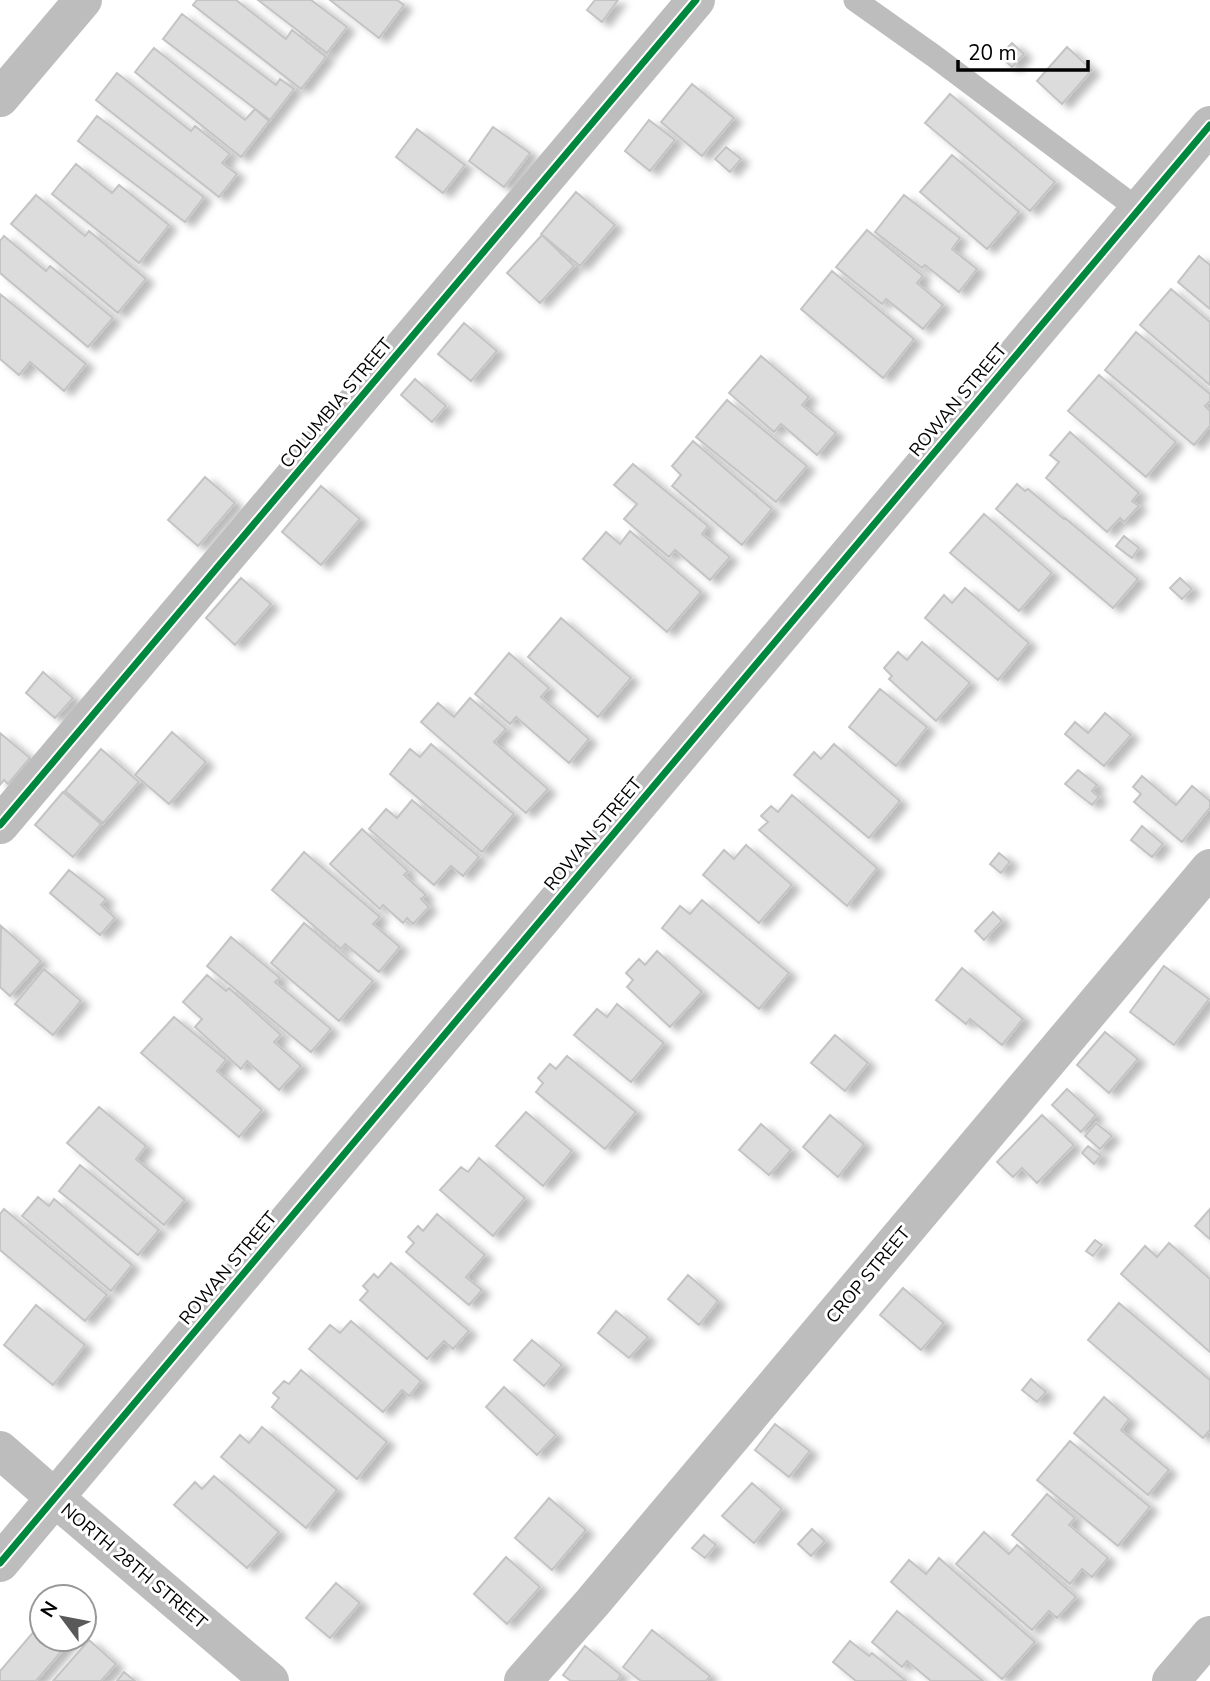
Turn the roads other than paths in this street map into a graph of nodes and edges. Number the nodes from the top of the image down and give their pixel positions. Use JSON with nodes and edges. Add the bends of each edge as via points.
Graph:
{"nodes":[{"id":1,"x":83,"y":0,"type":"edge"},
{"id":2,"x":696,"y":0,"type":"edge"},
{"id":3,"x":855,"y":0,"type":"edge"},
{"id":4,"x":0,"y":99,"type":"edge"},
{"id":5,"x":1210,"y":125,"type":"edge"},
{"id":6,"x":1139,"y":210,"type":"junction"},
{"id":7,"x":0,"y":825,"type":"edge"},
{"id":8,"x":1210,"y":868,"type":"edge"},
{"id":9,"x":0,"y":1450,"type":"edge"},
{"id":10,"x":55,"y":1498,"type":"junction"},
{"id":11,"x":0,"y":1563,"type":"edge"},
{"id":12,"x":1210,"y":1634,"type":"edge"},
{"id":13,"x":270,"y":1681,"type":"edge"},
{"id":14,"x":523,"y":1681,"type":"edge"},
{"id":15,"x":1171,"y":1681,"type":"edge"}],
"edges":[{"from":1,"to":4,"type":"street"},
{"from":2,"to":7,"type":"street","name":"COLUMBIA STREET"},
{"from":3,"to":6,"type":"lane"},
{"from":5,"to":6,"type":"street","name":"ROWAN STREET"},
{"from":6,"to":10,"type":"street","name":"ROWAN STREET"},
{"from":8,"to":14,"type":"street","name":"CROP STREET"},
{"from":9,"to":10,"type":"street","name":"NORTH 28TH STREET"},
{"from":10,"to":11,"type":"street","name":"ROWAN STREET"},
{"from":10,"to":13,"type":"street","name":"NORTH 28TH STREET"},
{"from":12,"to":15,"type":"street"}]}
